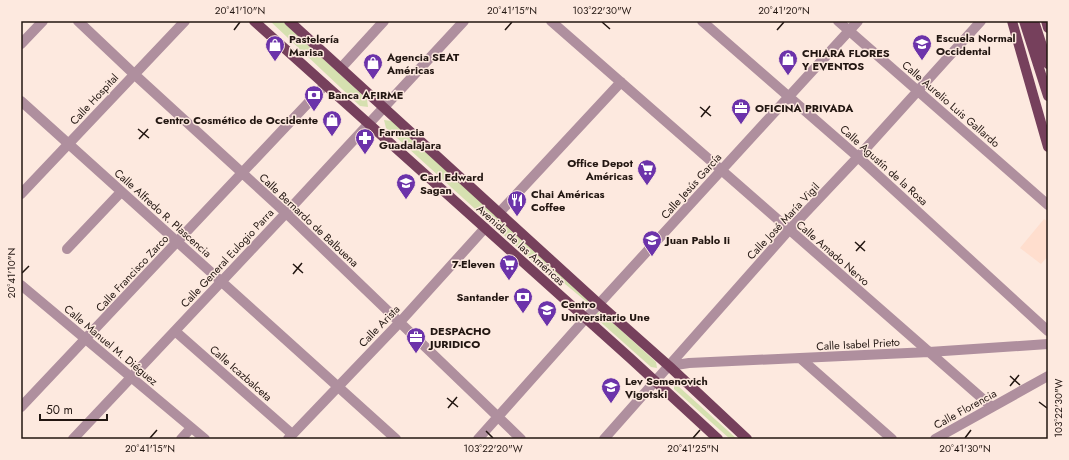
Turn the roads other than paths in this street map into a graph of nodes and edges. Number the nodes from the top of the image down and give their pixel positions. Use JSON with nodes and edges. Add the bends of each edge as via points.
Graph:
{"nodes":[{"id":1,"x":43,"y":21,"type":"edge"},
{"id":2,"x":78,"y":21,"type":"edge"},
{"id":3,"x":185,"y":21,"type":"edge"},
{"id":4,"x":254,"y":21,"type":"edge"},
{"id":5,"x":289,"y":21,"type":"edge"},
{"id":6,"x":384,"y":21,"type":"edge"},
{"id":7,"x":464,"y":21,"type":"edge"},
{"id":8,"x":551,"y":21,"type":"edge"},
{"id":9,"x":702,"y":21,"type":"edge"},
{"id":10,"x":838,"y":21,"type":"edge"},
{"id":11,"x":858,"y":21,"type":"edge"},
{"id":12,"x":981,"y":21,"type":"edge"},
{"id":13,"x":1024,"y":21,"type":"edge"},
{"id":14,"x":1034,"y":21,"type":"edge"},
{"id":15,"x":1046,"y":21,"type":"edge"},
{"id":16,"x":1015,"y":24,"type":"edge"},
{"id":17,"x":1048,"y":28,"type":"edge"},
{"id":18,"x":849,"y":31,"type":"junction"},
{"id":19,"x":21,"y":44,"type":"edge"},
{"id":20,"x":1022,"y":55,"type":"junction"},
{"id":21,"x":1048,"y":64,"type":"edge"},
{"id":22,"x":341,"y":68,"type":"junction"},
{"id":23,"x":134,"y":74,"type":"junction"},
{"id":24,"x":621,"y":82,"type":"junction"},
{"id":25,"x":325,"y":85,"type":"junction"},
{"id":26,"x":918,"y":91,"type":"junction"},
{"id":27,"x":1047,"y":94,"type":"edge"},
{"id":28,"x":789,"y":96,"type":"junction"},
{"id":29,"x":21,"y":101,"type":"edge"},
{"id":30,"x":383,"y":108,"type":"junction"},
{"id":31,"x":369,"y":124,"type":"junction"},
{"id":32,"x":1041,"y":125,"type":"junction"},
{"id":33,"x":1048,"y":136,"type":"edge"},
{"id":34,"x":68,"y":144,"type":"junction"},
{"id":35,"x":1048,"y":147,"type":"edge"},
{"id":36,"x":858,"y":158,"type":"junction"},
{"id":37,"x":721,"y":170,"type":"junction"},
{"id":38,"x":242,"y":173,"type":"junction"},
{"id":39,"x":121,"y":192,"type":"junction"},
{"id":40,"x":21,"y":194,"type":"edge"},
{"id":41,"x":1048,"y":205,"type":"edge"},
{"id":42,"x":286,"y":213,"type":"junction"},
{"id":43,"x":499,"y":213,"type":"junction"},
{"id":44,"x":485,"y":228,"type":"junction"},
{"id":45,"x":789,"y":230,"type":"junction"},
{"id":46,"x":177,"y":242,"type":"junction"},
{"id":47,"x":67,"y":250,"type":"dead end"},
{"id":48,"x":221,"y":282,"type":"junction"},
{"id":49,"x":21,"y":285,"type":"edge"},
{"id":50,"x":599,"y":304,"type":"junction"},
{"id":51,"x":586,"y":318,"type":"junction"},
{"id":52,"x":400,"y":322,"type":"junction"},
{"id":53,"x":174,"y":331,"type":"junction"},
{"id":54,"x":1048,"y":331,"type":"edge"},
{"id":55,"x":86,"y":339,"type":"junction"},
{"id":56,"x":1048,"y":344,"type":"edge"},
{"id":57,"x":928,"y":352,"type":"junction"},
{"id":58,"x":800,"y":358,"type":"junction"},
{"id":59,"x":669,"y":366,"type":"junction"},
{"id":60,"x":1048,"y":376,"type":"edge"},
{"id":61,"x":131,"y":377,"type":"junction"},
{"id":62,"x":655,"y":381,"type":"junction"},
{"id":63,"x":338,"y":386,"type":"junction"},
{"id":64,"x":21,"y":407,"type":"edge"},
{"id":65,"x":992,"y":407,"type":"junction"},
{"id":66,"x":498,"y":416,"type":"junction"},
{"id":67,"x":191,"y":428,"type":"junction"},
{"id":68,"x":290,"y":436,"type":"edge"},
{"id":69,"x":73,"y":439,"type":"edge"},
{"id":70,"x":181,"y":439,"type":"edge"},
{"id":71,"x":205,"y":439,"type":"edge"},
{"id":72,"x":396,"y":439,"type":"edge"},
{"id":73,"x":478,"y":439,"type":"edge"},
{"id":74,"x":521,"y":439,"type":"edge"},
{"id":75,"x":604,"y":439,"type":"edge"},
{"id":76,"x":718,"y":439,"type":"edge"},
{"id":77,"x":747,"y":439,"type":"edge"},
{"id":78,"x":892,"y":439,"type":"edge"},
{"id":79,"x":935,"y":439,"type":"edge"}],
"edges":[{"from":1,"to":19,"type":"street"},
{"from":2,"to":23,"type":"street","name":"Calle Bernardo de Balbuena"},
{"from":3,"to":23,"type":"street","name":"Calle Hospital"},
{"from":4,"to":25,"type":"main road","name":"Avenida de las Américas"},
{"from":5,"to":22,"type":"main road","name":"Avenida de las Américas"},
{"from":6,"to":22,"type":"street"},
{"from":7,"to":30,"type":"street","name":"Calle General Eulogio Parra"},
{"from":8,"to":24,"type":"street","name":"Calle Amado Nervo"},
{"from":9,"to":28,"type":"street","name":"Calle Agustín de la Rosa"},
{"from":10,"to":18,"type":"street","name":"Calle Aurelio Luis Gallardo"},
{"from":11,"to":18,"type":"street","name":"Calle Jesús García"},
{"from":12,"to":26,"type":"street","name":"Calle José María Vigil"},
{"from":13,"to":27,"type":"main road"},
{"from":14,"to":21,"type":"main road"},
{"from":15,"to":17,"type":"main road"},
{"from":16,"to":20,"type":"main road"},
{"from":18,"to":26,"type":"street","name":"Calle Aurelio Luis Gallardo"},
{"from":18,"to":28,"type":"street","name":"Calle Jesús García"},
{"from":20,"to":27,"type":"main road"},
{"from":20,"to":32,"type":"main road"},
{"from":22,"to":30,"type":"main road","name":"Avenida de las Américas"},
{"from":23,"to":34,"type":"street","name":"Calle Hospital"},
{"from":23,"to":38,"type":"street","name":"Calle Bernardo de Balbuena"},
{"from":24,"to":37,"type":"street","name":"Calle Amado Nervo"},
{"from":24,"to":43,"type":"street"},
{"from":25,"to":31,"type":"main road","name":"Avenida de las Américas"},
{"from":25,"to":38,"type":"street","name":"Calle Francisco Zarco"},
{"from":26,"to":36,"type":"street","name":"Calle José María Vigil"},
{"from":26,"to":41,"type":"street","name":"Calle Aurelio Luis Gallardo"},
{"from":28,"to":36,"type":"street","name":"Calle Agustín de la Rosa"},
{"from":28,"to":37,"type":"street","name":"Calle Jesús García"},
{"from":29,"to":34,"type":"street","name":"Calle Alfredo R. Plascencia"},
{"from":30,"to":31,"type":"street","name":"Calle General Eulogio Parra"},
{"from":30,"to":43,"type":"main road","name":"Avenida de las Américas"},
{"from":31,"to":42,"type":"street","name":"Calle General Eulogio Parra"},
{"from":31,"to":44,"type":"main road","name":"Avenida de las Américas"},
{"from":32,"to":33,"type":"main road"},
{"from":32,"to":35,"type":"main road"},
{"from":34,"to":39,"type":"street","name":"Calle Alfredo R. Plascencia"},
{"from":34,"to":40,"type":"street","name":"Calle Hospital"},
{"from":36,"to":45,"type":"street","name":"Calle José María Vigil"},
{"from":36,"to":54,"type":"street","name":"Calle Agustín de la Rosa"},
{"from":37,"to":45,"type":"street","name":"Calle Amado Nervo"},
{"from":37,"to":50,"type":"street","name":"Calle Jesús García"},
{"from":38,"to":42,"type":"street","name":"Calle Bernardo de Balbuena"},
{"from":38,"to":46,"type":"street","name":"Calle Francisco Zarco"},
{"from":39,"to":46,"type":"street","name":"Calle Alfredo R. Plascencia"},
{"from":39,"to":47,"type":"street"},
{"from":42,"to":48,"type":"street","name":"Calle General Eulogio Parra"},
{"from":42,"to":52,"type":"street","name":"Calle Bernardo de Balbuena"},
{"from":43,"to":50,"type":"main road","name":"Avenida de las Américas"},
{"from":44,"to":51,"type":"main road","name":"Avenida de las Américas"},
{"from":44,"to":52,"type":"street","name":"Calle Arista"},
{"from":45,"to":57,"type":"street","name":"Calle Amado Nervo"},
{"from":45,"to":59,"type":"street","name":"Calle José María Vigil"},
{"from":46,"to":48,"type":"street","name":"Calle Alfredo R. Plascencia"},
{"from":46,"to":55,"type":"street","name":"Calle Francisco Zarco"},
{"from":48,"to":53,"type":"street","name":"Calle General Eulogio Parra"},
{"from":48,"to":63,"type":"street","name":"Calle Alfredo R. Plascencia"},
{"from":49,"to":55,"type":"street","name":"Calle Manuel M. Diéguez"},
{"from":50,"to":51,"type":"street","name":"Calle Jesús García"},
{"from":50,"to":59,"type":"main road","name":"Avenida de las Américas"},
{"from":51,"to":62,"type":"main road","name":"Avenida de las Américas"},
{"from":51,"to":66,"type":"street","name":"Calle Jesús García"},
{"from":52,"to":63,"type":"street","name":"Calle Arista"},
{"from":52,"to":66,"type":"street","name":"Calle Bernardo de Balbuena"},
{"from":53,"to":61,"type":"street","name":"Calle General Eulogio Parra"},
{"from":53,"to":68,"type":"street","name":"Calle Icazbalceta"},
{"from":55,"to":61,"type":"street","name":"Calle Manuel M. Diéguez"},
{"from":55,"to":64,"type":"street","name":"Calle Francisco Zarco"},
{"from":56,"to":57,"type":"street","name":"Calle Isabel Prieto"},
{"from":57,"to":58,"type":"street","name":"Calle Isabel Prieto"},
{"from":57,"to":65,"type":"street","name":"Calle Amado Nervo"},
{"from":58,"to":59,"type":"street","name":"Calle Isabel Prieto"},
{"from":58,"to":78,"type":"street"},
{"from":59,"to":62,"type":"street","name":"Calle José María Vigil"},
{"from":59,"to":77,"type":"main road","name":"Avenida de las Américas"},
{"from":60,"to":65,"type":"street","name":"Calle Florencia"},
{"from":61,"to":67,"type":"street","name":"Calle Manuel M. Diéguez"},
{"from":61,"to":69,"type":"street","name":"Calle General Eulogio Parra"},
{"from":62,"to":75,"type":"street","name":"Calle José María Vigil"},
{"from":62,"to":76,"type":"main road","name":"Avenida de las Américas"},
{"from":63,"to":68,"type":"street","name":"Calle Arista"},
{"from":63,"to":72,"type":"street","name":"Calle Alfredo R. Plascencia"},
{"from":65,"to":79,"type":"street","name":"Calle Florencia"},
{"from":66,"to":73,"type":"street","name":"Calle Jesús García"},
{"from":66,"to":74,"type":"street","name":"Calle Bernardo de Balbuena"},
{"from":67,"to":70,"type":"street"},
{"from":67,"to":71,"type":"street","name":"Calle Manuel M. Diéguez"}]}
